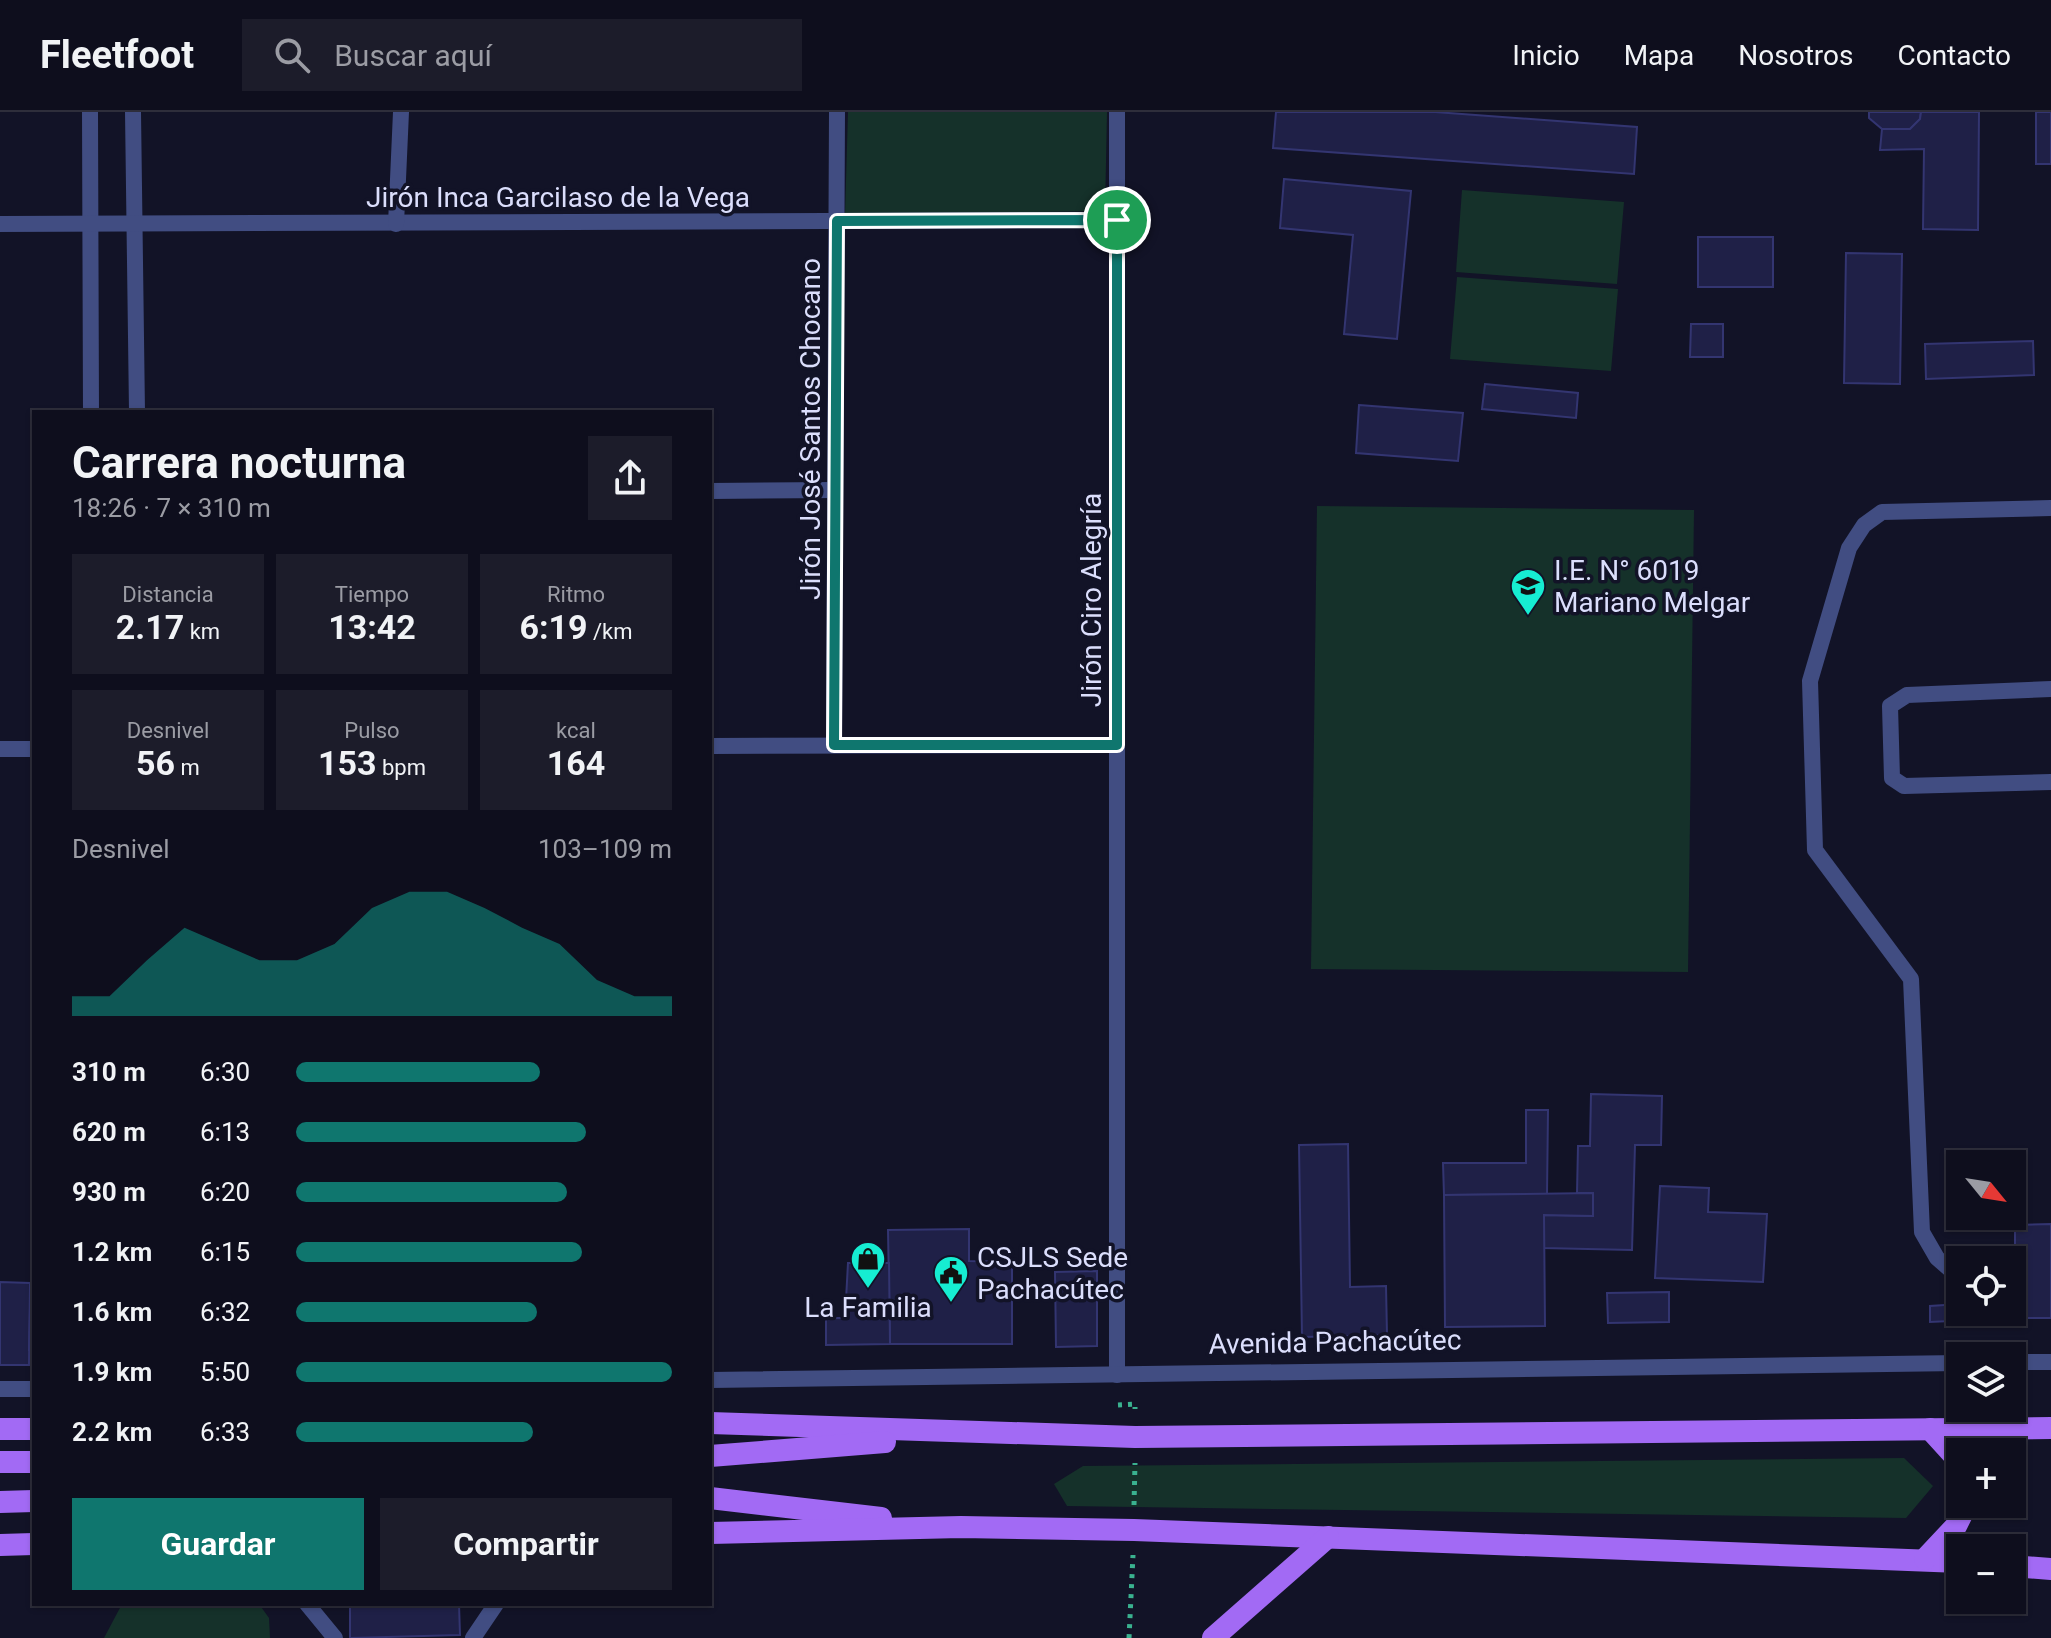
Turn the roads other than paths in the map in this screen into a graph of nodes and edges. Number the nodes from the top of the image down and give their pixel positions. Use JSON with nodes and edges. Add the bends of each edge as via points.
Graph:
{"nodes":[{"id":1,"x":90,"y":112,"type":"edge"},
{"id":2,"x":133,"y":112,"type":"edge"},
{"id":3,"x":401,"y":112,"type":"edge"},
{"id":4,"x":837,"y":112,"type":"edge"},
{"id":5,"x":1117,"y":112,"type":"edge"},
{"id":6,"x":1117,"y":220,"type":"junction"},
{"id":7,"x":837,"y":221,"type":"junction"},
{"id":8,"x":0,"y":224,"type":"edge"},
{"id":9,"x":396,"y":224,"type":"junction"},
{"id":10,"x":89,"y":225,"type":"junction"},
{"id":11,"x":135,"y":225,"type":"junction"},
{"id":12,"x":91,"y":410,"type":"edge"},
{"id":13,"x":137,"y":410,"type":"edge"},
{"id":14,"x":835,"y":490,"type":"junction"},
{"id":15,"x":712,"y":491,"type":"edge"},
{"id":16,"x":2051,"y":508,"type":"edge"},
{"id":17,"x":2051,"y":689,"type":"edge"},
{"id":18,"x":834,"y":745,"type":"junction"},
{"id":19,"x":1117,"y":745,"type":"junction"},
{"id":20,"x":712,"y":746,"type":"edge"},
{"id":21,"x":0,"y":749,"type":"edge"},
{"id":22,"x":32,"y":749,"type":"edge"},
{"id":23,"x":2051,"y":782,"type":"edge"},
{"id":24,"x":1946,"y":1266,"type":"edge"},
{"id":25,"x":2026,"y":1362,"type":"edge"},
{"id":26,"x":2051,"y":1362,"type":"edge"},
{"id":27,"x":1946,"y":1363,"type":"edge"},
{"id":28,"x":1117,"y":1375,"type":"junction"},
{"id":29,"x":712,"y":1380,"type":"edge"},
{"id":30,"x":0,"y":1389,"type":"edge"},
{"id":31,"x":32,"y":1389,"type":"edge"},
{"id":32,"x":712,"y":1423,"type":"edge"},
{"id":33,"x":2051,"y":1428,"type":"edge"},
{"id":34,"x":0,"y":1429,"type":"edge"},
{"id":35,"x":32,"y":1429,"type":"edge"},
{"id":36,"x":1930,"y":1429,"type":"junction"},
{"id":37,"x":990,"y":1434,"type":"junction"},
{"id":38,"x":1946,"y":1447,"type":"edge"},
{"id":39,"x":712,"y":1456,"type":"edge"},
{"id":40,"x":0,"y":1462,"type":"edge"},
{"id":41,"x":32,"y":1462,"type":"edge"},
{"id":42,"x":712,"y":1498,"type":"edge"},
{"id":43,"x":32,"y":1501,"type":"edge"},
{"id":44,"x":0,"y":1502,"type":"edge"},
{"id":45,"x":1960,"y":1518,"type":"edge"},
{"id":46,"x":961,"y":1527,"type":"junction"},
{"id":47,"x":712,"y":1533,"type":"edge"},
{"id":48,"x":1328,"y":1537,"type":"junction"},
{"id":49,"x":32,"y":1544,"type":"edge"},
{"id":50,"x":0,"y":1545,"type":"edge"},
{"id":51,"x":1925,"y":1559,"type":"junction"},
{"id":52,"x":1946,"y":1561,"type":"edge"},
{"id":53,"x":2026,"y":1567,"type":"edge"},
{"id":54,"x":2051,"y":1569,"type":"edge"},
{"id":55,"x":309,"y":1606,"type":"edge"},
{"id":56,"x":495,"y":1606,"type":"edge"},
{"id":57,"x":335,"y":1638,"type":"edge"},
{"id":58,"x":473,"y":1638,"type":"edge"},
{"id":59,"x":1213,"y":1638,"type":"edge"}],
"edges":[{"from":1,"to":10,"type":"street"},
{"from":2,"to":11,"type":"street"},
{"from":3,"to":9,"type":"street"},
{"from":4,"to":7,"type":"street","name":"Jirón José Santos Chocano"},
{"from":5,"to":6,"type":"street","name":"Jirón Ciro Alegría"},
{"from":6,"to":7,"type":"street","name":"Jirón Inca Garcilaso de la Vega"},
{"from":6,"to":19,"type":"street","name":"Jirón Ciro Alegría"},
{"from":7,"to":9,"type":"street","name":"Jirón Inca Garcilaso de la Vega"},
{"from":7,"to":14,"type":"street","name":"Jirón José Santos Chocano"},
{"from":8,"to":10,"type":"street","name":"Jirón Inca Garcilaso de la Vega"},
{"from":9,"to":11,"type":"street","name":"Jirón Inca Garcilaso de la Vega"},
{"from":10,"to":11,"type":"street","name":"Jirón Inca Garcilaso de la Vega"},
{"from":10,"to":12,"type":"street"},
{"from":11,"to":13,"type":"street"},
{"from":14,"to":15,"type":"street"},
{"from":14,"to":18,"type":"street","name":"Jirón José Santos Chocano"},
{"from":16,"to":24,"type":"street","via":[[1882,512],[1864,525],[1849,548],[1810,681],[1815,850],[1911,979],[1922,1232]]},
{"from":17,"to":23,"type":"street","via":[[1907,695],[1890,706],[1892,778],[1904,786]]},
{"from":18,"to":19,"type":"street"},
{"from":18,"to":20,"type":"street"},
{"from":19,"to":28,"type":"street","name":"Jirón Ciro Alegría"},
{"from":21,"to":22,"type":"street"},
{"from":25,"to":26,"type":"street"},
{"from":27,"to":28,"type":"street","name":"Avenida Pachacútec"},
{"from":28,"to":29,"type":"street","name":"Avenida Pachacútec"},
{"from":30,"to":31,"type":"street"},
{"from":32,"to":37,"type":"main road"},
{"from":33,"to":36,"type":"main road"},
{"from":34,"to":35,"type":"main road"},
{"from":36,"to":37,"type":"main road"},
{"from":36,"to":38,"type":"main road"},
{"from":37,"to":39,"type":"main road"},
{"from":40,"to":41,"type":"main road"},
{"from":42,"to":46,"type":"main road"},
{"from":43,"to":44,"type":"main road"},
{"from":45,"to":51,"type":"main road"},
{"from":46,"to":47,"type":"main road"},
{"from":46,"to":48,"type":"main road"},
{"from":48,"to":51,"type":"main road"},
{"from":48,"to":59,"type":"main road"},
{"from":49,"to":50,"type":"main road"},
{"from":51,"to":52,"type":"main road"},
{"from":53,"to":54,"type":"main road"},
{"from":55,"to":57,"type":"street"},
{"from":56,"to":58,"type":"street"}]}
